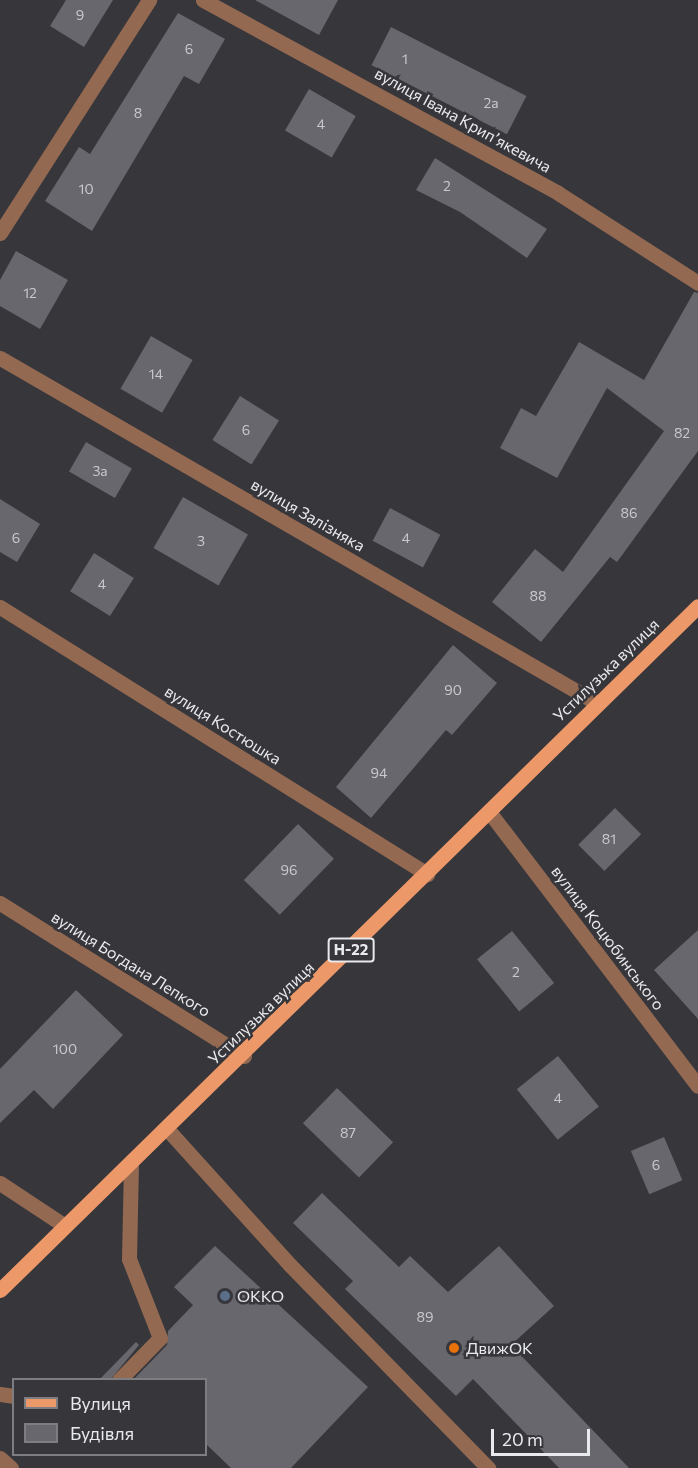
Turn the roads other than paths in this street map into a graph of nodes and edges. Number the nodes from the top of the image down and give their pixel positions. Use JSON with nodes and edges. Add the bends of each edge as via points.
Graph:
{"nodes":[{"id":1,"x":149,"y":0,"type":"edge"},
{"id":2,"x":203,"y":0,"type":"edge"},
{"id":3,"x":0,"y":233,"type":"edge"},
{"id":4,"x":698,"y":284,"type":"edge"},
{"id":5,"x":0,"y":358,"type":"edge"},
{"id":6,"x":698,"y":606,"type":"edge"},
{"id":7,"x":0,"y":607,"type":"edge"},
{"id":8,"x":597,"y":703,"type":"junction"},
{"id":9,"x":490,"y":813,"type":"junction"},
{"id":10,"x":427,"y":874,"type":"junction"},
{"id":11,"x":0,"y":903,"type":"edge"},
{"id":12,"x":244,"y":1056,"type":"junction"},
{"id":13,"x":698,"y":1086,"type":"edge"},
{"id":14,"x":168,"y":1130,"type":"junction"},
{"id":15,"x":130,"y":1166,"type":"junction"},
{"id":16,"x":0,"y":1183,"type":"edge"},
{"id":17,"x":65,"y":1226,"type":"junction"},
{"id":18,"x":0,"y":1290,"type":"edge"},
{"id":19,"x":121,"y":1378,"type":"edge"},
{"id":20,"x":0,"y":1458,"type":"edge"},
{"id":21,"x":11,"y":1468,"type":"edge"},
{"id":22,"x":488,"y":1468,"type":"edge"}],
"edges":[{"from":1,"to":3,"type":"street"},
{"from":2,"to":4,"type":"street","name":"вулиця Івана Крипʼякевича","via":[[558,193]]},
{"from":5,"to":8,"type":"street","name":"вулиця Залізняка"},
{"from":6,"to":8,"type":"main road","name":"Устилузька вулиця","number":"Н-22"},
{"from":7,"to":10,"type":"street","name":"вулиця Костюшка"},
{"from":8,"to":9,"type":"main road","name":"Устилузька вулиця","number":"Н-22"},
{"from":9,"to":10,"type":"main road","name":"Устилузька вулиця","number":"Н-22"},
{"from":9,"to":13,"type":"street","name":"вулиця Коцюбинського"},
{"from":10,"to":12,"type":"main road","name":"Устилузька вулиця","number":"Н-22"},
{"from":11,"to":12,"type":"street","name":"вулиця Богдана Лепкого"},
{"from":12,"to":14,"type":"main road","name":"Устилузька вулиця","number":"Н-22"},
{"from":14,"to":15,"type":"main road","name":"Устилузька вулиця","number":"Н-22"},
{"from":14,"to":22,"type":"street","via":[[290,1265]]},
{"from":15,"to":17,"type":"main road","name":"Устилузька вулиця","number":"Н-22"},
{"from":15,"to":19,"type":"street","via":[[129,1259],[160,1338]]},
{"from":16,"to":17,"type":"street"},
{"from":17,"to":18,"type":"main road","name":"Устилузька вулиця","number":"Н-22"},
{"from":20,"to":21,"type":"street"}]}
